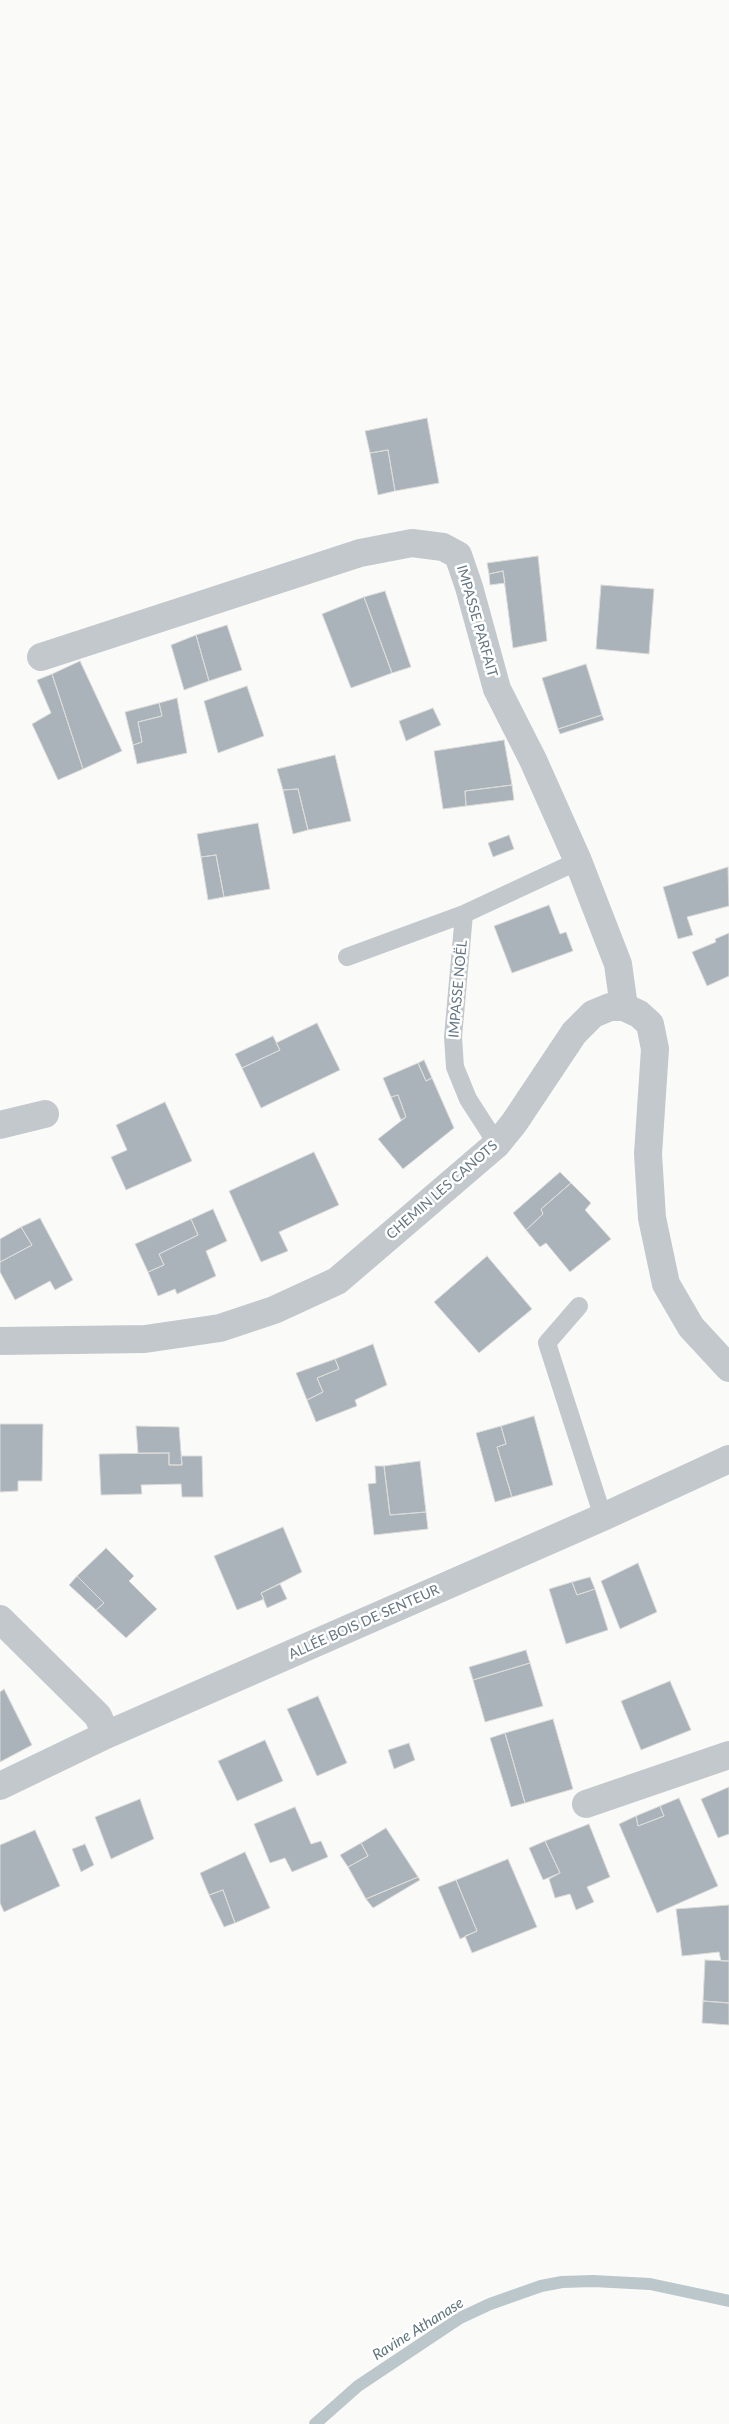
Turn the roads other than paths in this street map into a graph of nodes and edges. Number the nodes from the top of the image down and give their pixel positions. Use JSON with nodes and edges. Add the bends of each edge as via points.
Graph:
{"nodes":[{"id":1,"x":41,"y":657,"type":"dead end"},
{"id":2,"x":578,"y":861,"type":"junction"},
{"id":3,"x":464,"y":914,"type":"junction"},
{"id":4,"x":347,"y":957,"type":"dead end"},
{"id":5,"x":624,"y":1007,"type":"junction"},
{"id":6,"x":45,"y":1114,"type":"dead end"},
{"id":7,"x":0,"y":1125,"type":"edge"},
{"id":8,"x":497,"y":1144,"type":"junction"},
{"id":9,"x":579,"y":1306,"type":"dead end"},
{"id":10,"x":0,"y":1341,"type":"edge"},
{"id":11,"x":729,"y":1368,"type":"edge"},
{"id":12,"x":729,"y":1459,"type":"edge"},
{"id":13,"x":603,"y":1517,"type":"junction"},
{"id":14,"x":0,"y":1619,"type":"edge"},
{"id":15,"x":106,"y":1735,"type":"junction"},
{"id":16,"x":729,"y":1755,"type":"edge"},
{"id":17,"x":0,"y":1786,"type":"edge"},
{"id":18,"x":586,"y":1804,"type":"dead end"}],
"edges":[{"from":1,"to":2,"type":"street","name":"IMPASSE PARFAIT","via":[[360,553],[412,543],[442,547],[458,556],[497,689]]},
{"from":2,"to":3,"type":"lane"},
{"from":2,"to":5,"type":"street","name":"IMPASSE PARFAIT","via":[[618,964]]},
{"from":3,"to":4,"type":"lane"},
{"from":3,"to":8,"type":"lane","name":"IMPASSE NOËL","via":[[453,1037],[455,1067],[468,1099]]},
{"from":5,"to":8,"type":"street","name":"CHEMIN LES CANOTS","via":[[610,1007],[593,1014],[574,1033]]},
{"from":5,"to":11,"type":"street","via":[[640,1014],[650,1024],[655,1049],[648,1154],[652,1218],[666,1284],[691,1327]]},
{"from":6,"to":7,"type":"street"},
{"from":8,"to":10,"type":"street","name":"CHEMIN LES CANOTS","via":[[337,1281],[274,1310],[220,1328],[145,1339]]},
{"from":9,"to":13,"type":"lane","via":[[547,1343]]},
{"from":12,"to":13,"type":"street","name":"ALLÉE BOIS DE SENTEUR"},
{"from":13,"to":15,"type":"street","name":"ALLÉE BOIS DE SENTEUR"},
{"from":14,"to":15,"type":"street","via":[[98,1716]]},
{"from":15,"to":17,"type":"street","name":"ALLÉE BOIS DE SENTEUR"},
{"from":16,"to":18,"type":"street"}]}
